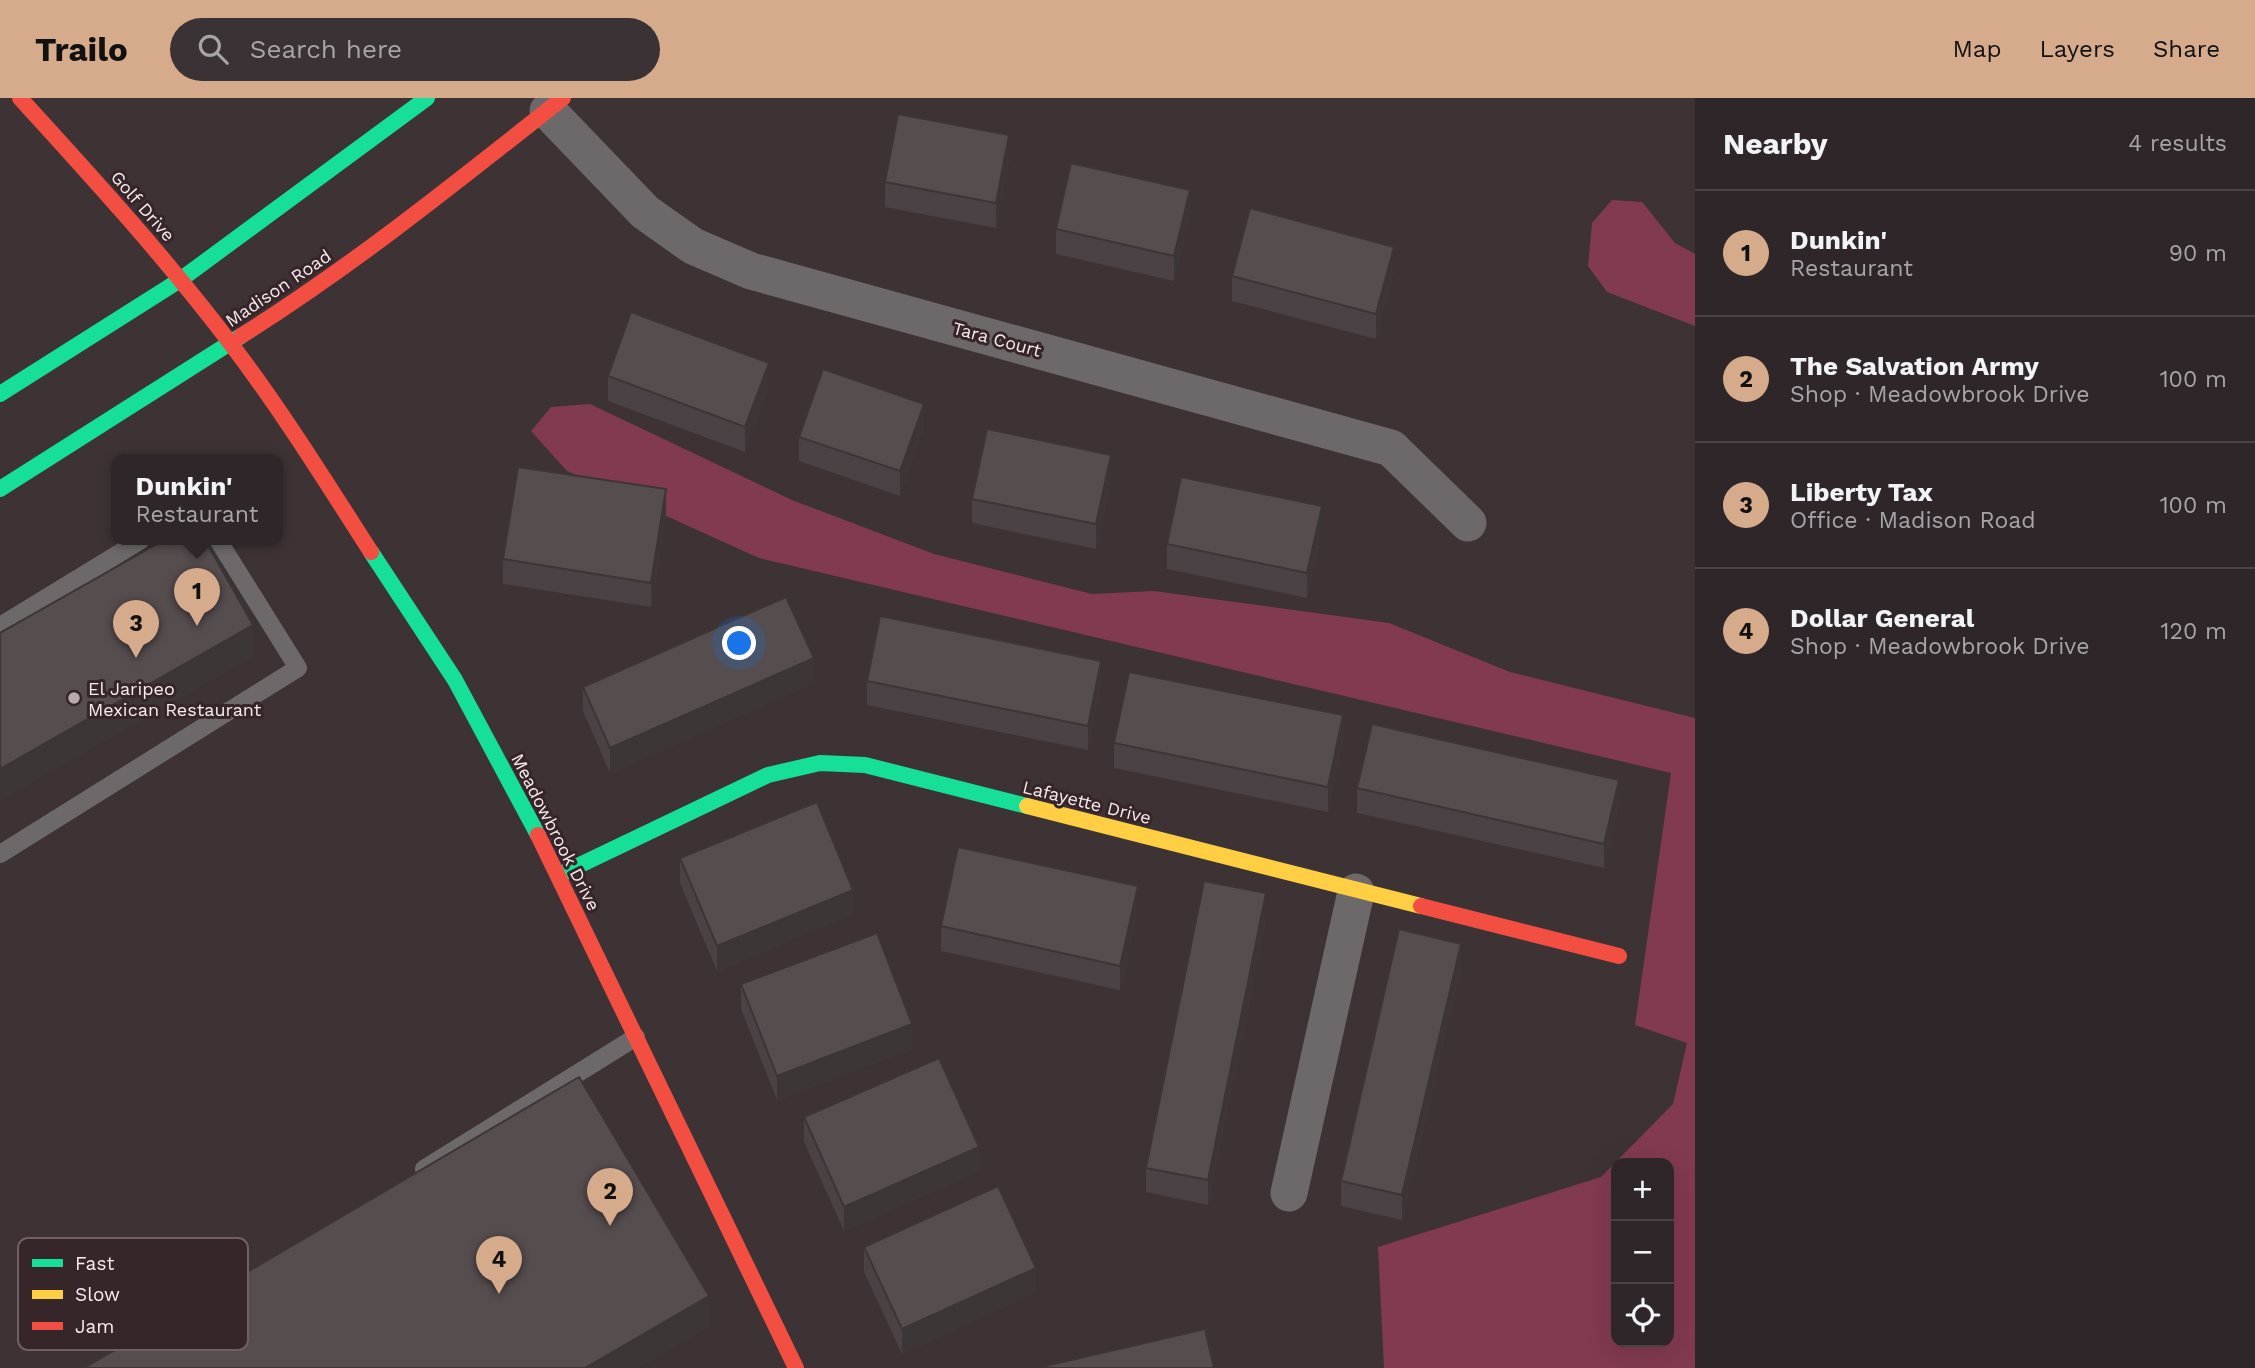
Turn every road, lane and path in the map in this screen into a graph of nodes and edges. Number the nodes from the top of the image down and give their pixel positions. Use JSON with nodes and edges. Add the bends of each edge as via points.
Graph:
{"nodes":[{"id":1,"x":20,"y":98,"type":"edge"},
{"id":2,"x":427,"y":98,"type":"edge"},
{"id":3,"x":555,"y":105,"type":"edge"},
{"id":4,"x":180,"y":280,"type":"junction"},
{"id":5,"x":231,"y":344,"type":"junction"},
{"id":6,"x":0,"y":394,"type":"edge"},
{"id":7,"x":0,"y":489,"type":"edge"},
{"id":8,"x":1468,"y":523,"type":"dead end"},
{"id":9,"x":133,"y":545,"type":"edge"},
{"id":10,"x":221,"y":545,"type":"edge"},
{"id":11,"x":0,"y":626,"type":"edge"},
{"id":12,"x":0,"y":854,"type":"edge"},
{"id":13,"x":559,"y":875,"type":"junction"},
{"id":14,"x":1356,"y":892,"type":"junction"},
{"id":15,"x":1619,"y":956,"type":"dead end"},
{"id":16,"x":636,"y":1037,"type":"junction"},
{"id":17,"x":404,"y":1181,"type":"edge"},
{"id":18,"x":1289,"y":1193,"type":"dead end"},
{"id":19,"x":796,"y":1368,"type":"edge"}],
"edges":[{"from":1,"to":4,"type":"street","name":"Golf Drive","via":[[139,228]]},
{"from":2,"to":4,"type":"street"},
{"from":3,"to":5,"type":"street","name":"Madison Road","via":[[323,282]]},
{"from":3,"to":8,"type":"street","name":"Tara Court","via":[[645,212],[693,246],[751,271],[1391,448]]},
{"from":4,"to":5,"type":"street","name":"Golf Drive"},
{"from":4,"to":6,"type":"street"},
{"from":5,"to":7,"type":"street","name":"Madison Road"},
{"from":5,"to":13,"type":"street","name":"Meadowbrook Drive","via":[[455,680]]},
{"from":9,"to":11,"type":"lane"},
{"from":10,"to":12,"type":"lane","via":[[298,668]]},
{"from":13,"to":14,"type":"street","name":"Lafayette Drive","via":[[768,775],[820,763],[865,765]]},
{"from":13,"to":16,"type":"street","name":"Meadowbrook Drive"},
{"from":14,"to":15,"type":"street","name":"Lafayette Drive"},
{"from":14,"to":18,"type":"street"},
{"from":16,"to":17,"type":"lane"},
{"from":16,"to":19,"type":"street","name":"Meadowbrook Drive"}]}
